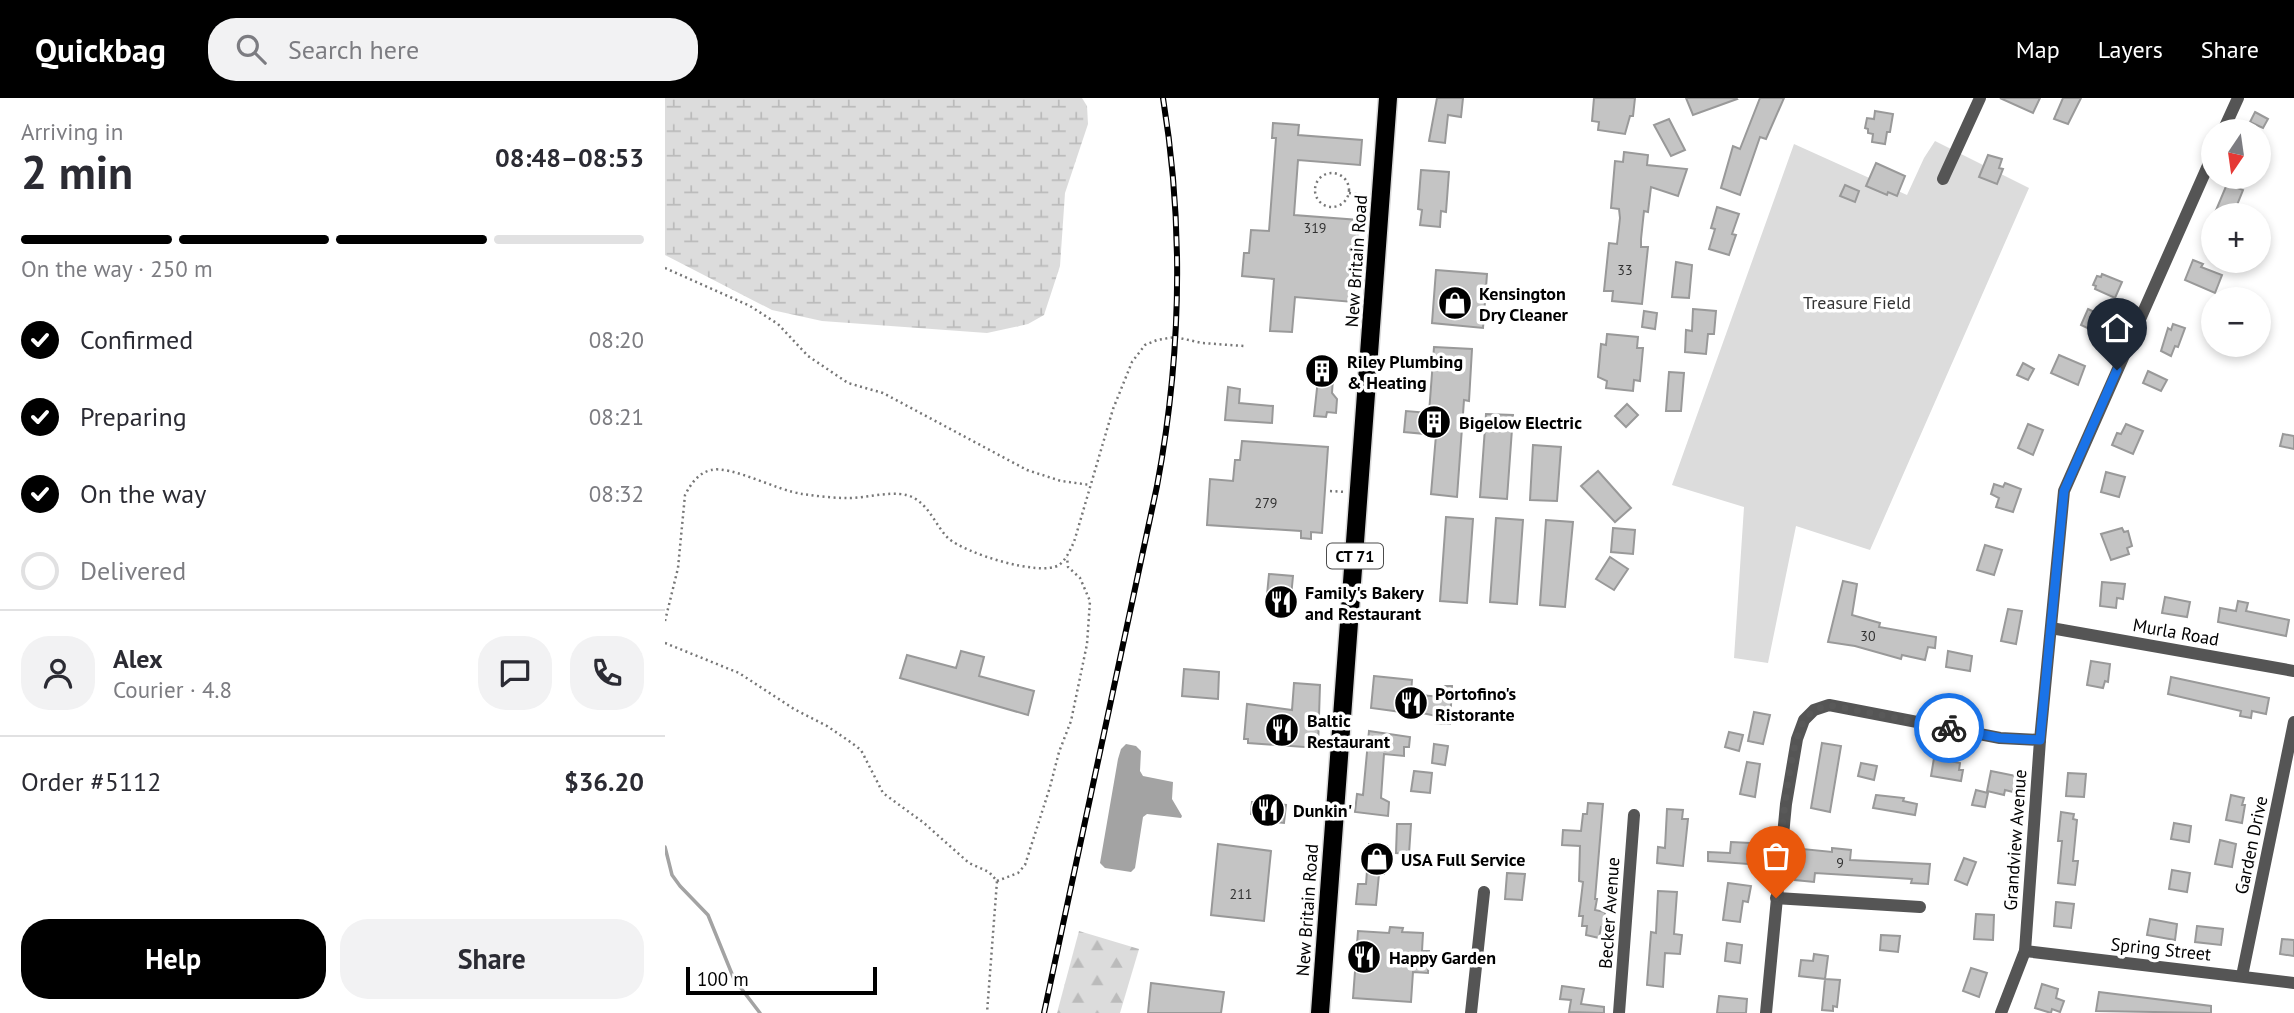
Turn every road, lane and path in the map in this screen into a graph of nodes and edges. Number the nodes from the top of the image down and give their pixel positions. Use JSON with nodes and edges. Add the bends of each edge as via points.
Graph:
{"nodes":[{"id":1,"x":1388,"y":98,"type":"edge"},
{"id":2,"x":1980,"y":98,"type":"edge"},
{"id":3,"x":2238,"y":98,"type":"edge"},
{"id":4,"x":2228,"y":119,"type":"edge"},
{"id":5,"x":1943,"y":179,"type":"dead end"},
{"id":6,"x":2201,"y":181,"type":"edge"},
{"id":7,"x":1349,"y":193,"type":"junction"},
{"id":8,"x":1369,"y":195,"type":"dead end"},
{"id":9,"x":665,"y":268,"type":"edge"},
{"id":10,"x":1244,"y":346,"type":"dead end"},
{"id":11,"x":1090,"y":485,"type":"junction"},
{"id":12,"x":1330,"y":491,"type":"dead end"},
{"id":13,"x":1345,"y":492,"type":"dead end"},
{"id":14,"x":1067,"y":556,"type":"junction"},
{"id":15,"x":665,"y":621,"type":"edge"},
{"id":16,"x":2052,"y":628,"type":"junction"},
{"id":17,"x":665,"y":643,"type":"edge"},
{"id":18,"x":2294,"y":671,"type":"edge"},
{"id":19,"x":2294,"y":722,"type":"edge"},
{"id":20,"x":2040,"y":740,"type":"junction"},
{"id":21,"x":1634,"y":815,"type":"dead end"},
{"id":22,"x":997,"y":881,"type":"junction"},
{"id":23,"x":1483,"y":892,"type":"dead end"},
{"id":24,"x":1776,"y":898,"type":"junction"},
{"id":25,"x":1920,"y":907,"type":"dead end"},
{"id":26,"x":2025,"y":951,"type":"junction"},
{"id":27,"x":2242,"y":976,"type":"junction"},
{"id":28,"x":2294,"y":983,"type":"edge"},
{"id":29,"x":987,"y":1013,"type":"edge"},
{"id":30,"x":1320,"y":1013,"type":"edge"},
{"id":31,"x":1471,"y":1013,"type":"edge"},
{"id":32,"x":1619,"y":1013,"type":"edge"},
{"id":33,"x":1766,"y":1013,"type":"edge"},
{"id":34,"x":2001,"y":1013,"type":"edge"}],
"edges":[{"from":1,"to":30,"type":"main road","name":"New Britain Road","number":"CT 71"},
{"from":2,"to":5,"type":"street"},
{"from":3,"to":4,"type":"street"},
{"from":6,"to":16,"type":"street","name":"Grandview Avenue","via":[[2064,491]]},
{"from":7,"to":7,"type":"path","via":[[1340,205],[1324,206],[1315,187],[1321,177],[1337,174],[1346,181]]},
{"from":7,"to":8,"type":"path"},
{"from":9,"to":11,"type":"path","via":[[750,306],[848,383],[883,393],[1027,470]]},
{"from":10,"to":11,"type":"path","via":[[1175,337],[1145,345],[1132,362],[1113,409]]},
{"from":11,"to":14,"type":"path"},
{"from":12,"to":13,"type":"path"},
{"from":14,"to":15,"type":"path","via":[[1059,565],[1020,567],[949,538],[915,498],[901,493],[871,498],[803,494],[712,469],[701,474],[685,495],[678,568]]},
{"from":14,"to":22,"type":"path","via":[[1068,567],[1080,578],[1090,601],[1087,644],[1071,721],[1025,865]]},
{"from":16,"to":18,"type":"street","name":"Murla Road"},
{"from":16,"to":20,"type":"street","name":"Grandview Avenue"},
{"from":17,"to":22,"type":"path","via":[[739,673],[849,741],[861,750],[883,793]]},
{"from":19,"to":27,"type":"street","name":"Garden Drive"},
{"from":20,"to":24,"type":"street","via":[[2000,738],[1829,705],[1814,710],[1804,720],[1797,739]]},
{"from":20,"to":26,"type":"street","name":"Grandview Avenue"},
{"from":21,"to":32,"type":"street","name":"Becker Avenue"},
{"from":22,"to":29,"type":"path"},
{"from":23,"to":31,"type":"street"},
{"from":24,"to":25,"type":"street"},
{"from":24,"to":33,"type":"street"},
{"from":26,"to":27,"type":"street","name":"Spring Street"},
{"from":26,"to":34,"type":"street","name":"Grandview Avenue"},
{"from":27,"to":28,"type":"street","name":"Spring Street"}]}
